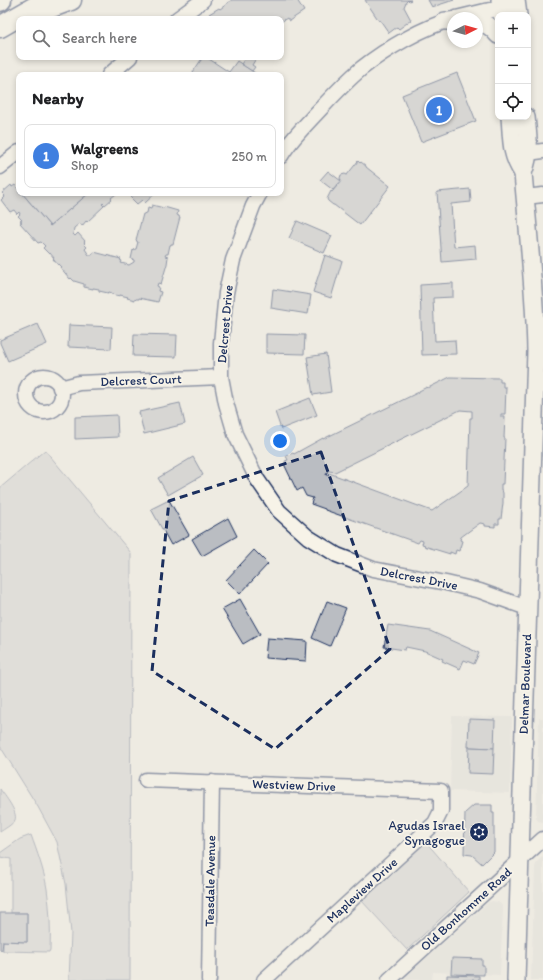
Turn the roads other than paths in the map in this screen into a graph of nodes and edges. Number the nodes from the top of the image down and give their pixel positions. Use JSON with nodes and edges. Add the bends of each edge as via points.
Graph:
{"nodes":[{"id":1,"x":47,"y":0,"type":"edge"},
{"id":2,"x":71,"y":0,"type":"edge"},
{"id":3,"x":203,"y":0,"type":"edge"},
{"id":4,"x":509,"y":8,"type":"edge"},
{"id":5,"x":478,"y":12,"type":"edge"},
{"id":6,"x":19,"y":16,"type":"edge"},
{"id":7,"x":28,"y":16,"type":"edge"},
{"id":8,"x":182,"y":16,"type":"edge"},
{"id":9,"x":16,"y":18,"type":"edge"},
{"id":10,"x":16,"y":21,"type":"edge"},
{"id":11,"x":447,"y":21,"type":"edge"},
{"id":12,"x":483,"y":23,"type":"edge"},
{"id":13,"x":0,"y":27,"type":"edge"},
{"id":14,"x":495,"y":32,"type":"edge"},
{"id":15,"x":126,"y":60,"type":"edge"},
{"id":16,"x":112,"y":72,"type":"edge"},
{"id":17,"x":510,"y":120,"type":"edge"},
{"id":18,"x":527,"y":120,"type":"edge"},
{"id":19,"x":284,"y":152,"type":"edge"},
{"id":20,"x":536,"y":152,"type":"edge"},
{"id":21,"x":16,"y":154,"type":"edge"},
{"id":22,"x":0,"y":167,"type":"edge"},
{"id":23,"x":523,"y":173,"type":"junction"},
{"id":24,"x":543,"y":195,"type":"edge"},
{"id":25,"x":258,"y":196,"type":"edge"},
{"id":26,"x":525,"y":197,"type":"junction"},
{"id":27,"x":221,"y":377,"type":"junction"},
{"id":28,"x":60,"y":388,"type":"dead end"},
{"id":29,"x":527,"y":608,"type":"junction"},
{"id":30,"x":146,"y":780,"type":"dead end"},
{"id":31,"x":212,"y":782,"type":"junction"},
{"id":32,"x":441,"y":791,"type":"joint"},
{"id":33,"x":543,"y":839,"type":"edge"},
{"id":34,"x":520,"y":861,"type":"junction"},
{"id":35,"x":209,"y":980,"type":"edge"},
{"id":36,"x":264,"y":980,"type":"edge"},
{"id":37,"x":389,"y":980,"type":"edge"},
{"id":38,"x":516,"y":980,"type":"edge"}],
"edges":[{"from":1,"to":6,"type":"highway"},
{"from":2,"to":7,"type":"highway"},
{"from":3,"to":8,"type":"street"},
{"from":4,"to":5,"type":"street"},
{"from":9,"to":13,"type":"highway"},
{"from":10,"to":13,"type":"highway"},
{"from":11,"to":19,"type":"street","via":[[402,42],[362,68],[328,101]]},
{"from":12,"to":14,"type":"main road"},
{"from":15,"to":16,"type":"street"},
{"from":17,"to":23,"type":"main road","name":"Delmar Boulevard","via":[[514,157]]},
{"from":18,"to":20,"type":"main road","name":"Delmar Boulevard"},
{"from":20,"to":23,"type":"main road","name":"Delmar Boulevard","via":[[526,163]]},
{"from":21,"to":22,"type":"street"},
{"from":23,"to":26,"type":"main road","name":"Delmar Boulevard"},
{"from":24,"to":26,"type":"street"},
{"from":25,"to":27,"type":"street","name":"Delcrest Drive","via":[[233,260],[226,292]]},
{"from":26,"to":29,"type":"main road","name":"Delmar Boulevard","via":[[534,290],[536,351]]},
{"from":27,"to":28,"type":"street","name":"Delcrest Court","via":[[79,383]]},
{"from":27,"to":29,"type":"street","name":"Delcrest Drive","via":[[235,434],[257,479],[280,511],[308,537],[337,554],[373,570],[480,591]]},
{"from":29,"to":34,"type":"main road","name":"Delmar Boulevard"},
{"from":30,"to":31,"type":"street","name":"Westview Drive"},
{"from":31,"to":32,"type":"street","name":"Westview Drive"},
{"from":31,"to":35,"type":"street","name":"Teasdale Avenue"},
{"from":32,"to":36,"type":"street","name":"Mapleview Drive","via":[[441,811],[435,823]]},
{"from":33,"to":34,"type":"street","name":"Old Bonhomme Road"},
{"from":34,"to":37,"type":"street","name":"Old Bonhomme Road"},
{"from":34,"to":38,"type":"main road","name":"Delmar Boulevard"}]}
